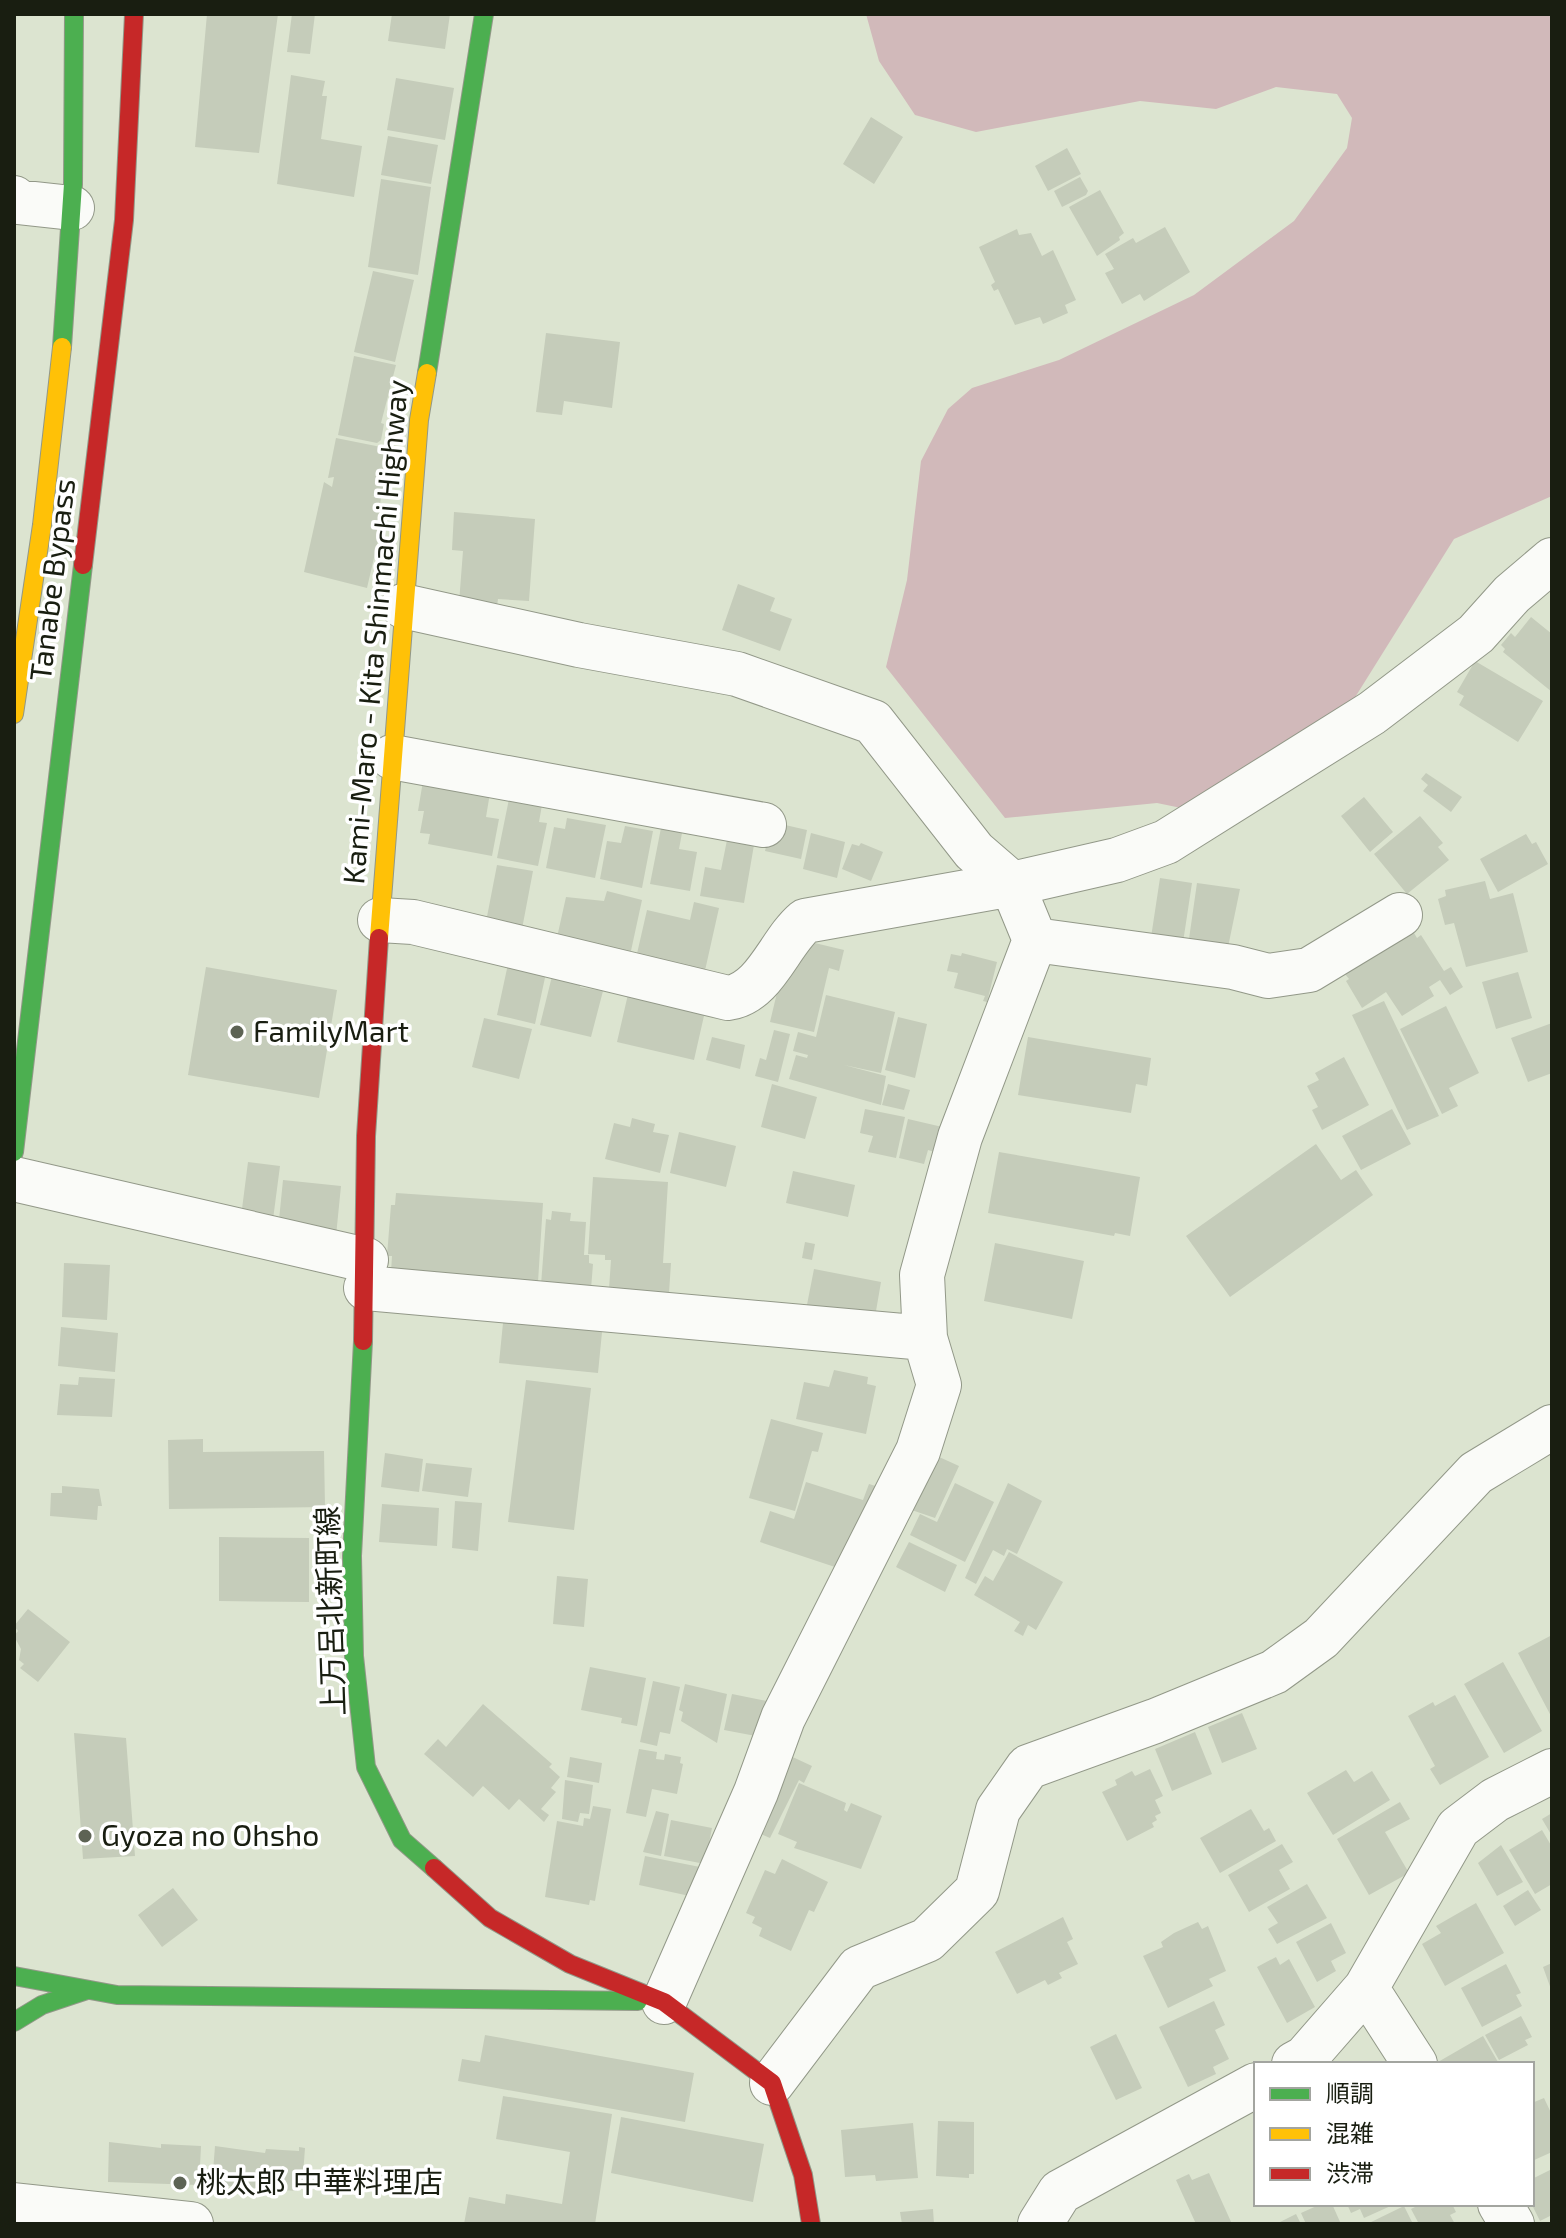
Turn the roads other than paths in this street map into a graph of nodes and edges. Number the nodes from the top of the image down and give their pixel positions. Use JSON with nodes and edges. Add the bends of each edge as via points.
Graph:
{"nodes":[{"id":1,"x":74,"y":14,"type":"edge"},
{"id":2,"x":134,"y":14,"type":"edge"},
{"id":3,"x":484,"y":14,"type":"edge"},
{"id":4,"x":14,"y":198,"type":"edge"},
{"id":5,"x":72,"y":208,"type":"junction"},
{"id":6,"x":1552,"y":560,"type":"edge"},
{"id":7,"x":403,"y":606,"type":"junction"},
{"id":8,"x":14,"y":714,"type":"edge"},
{"id":9,"x":392,"y":757,"type":"junction"},
{"id":10,"x":764,"y":825,"type":"dead end"},
{"id":11,"x":1012,"y":884,"type":"junction"},
{"id":12,"x":1400,"y":915,"type":"dead end"},
{"id":13,"x":380,"y":920,"type":"junction"},
{"id":14,"x":1035,"y":940,"type":"junction"},
{"id":15,"x":14,"y":1152,"type":"edge"},
{"id":16,"x":14,"y":1179,"type":"edge"},
{"id":17,"x":366,"y":1274,"type":"junction"},
{"id":18,"x":925,"y":1338,"type":"junction"},
{"id":19,"x":1552,"y":1427,"type":"edge"},
{"id":20,"x":1552,"y":1771,"type":"edge"},
{"id":21,"x":14,"y":1976,"type":"edge"},
{"id":22,"x":1366,"y":1988,"type":"junction"},
{"id":23,"x":87,"y":1990,"type":"junction"},
{"id":24,"x":664,"y":2002,"type":"junction"},
{"id":25,"x":14,"y":2022,"type":"edge"},
{"id":26,"x":1298,"y":2062,"type":"edge"},
{"id":27,"x":1414,"y":2062,"type":"edge"},
{"id":28,"x":772,"y":2083,"type":"junction"},
{"id":29,"x":1254,"y":2086,"type":"edge"},
{"id":30,"x":14,"y":2205,"type":"edge"},
{"id":31,"x":1501,"y":2206,"type":"edge"},
{"id":32,"x":191,"y":2224,"type":"edge"},
{"id":33,"x":811,"y":2224,"type":"edge"},
{"id":34,"x":1040,"y":2224,"type":"edge"},
{"id":35,"x":1512,"y":2224,"type":"edge"}],
"edges":[{"from":1,"to":5,"type":"main road","name":"Tanabe Bypass"},
{"from":2,"to":15,"type":"main road","name":"Tanabe Bypass","via":[[124,220]]},
{"from":3,"to":7,"type":"main road","name":"Kami-Maro - Kita Shinmachi Highway","via":[[419,420]]},
{"from":4,"to":5,"type":"street"},
{"from":5,"to":8,"type":"main road","name":"Tanabe Bypass","via":[[41,539]]},
{"from":6,"to":11,"type":"street","via":[[1476,634],[1372,713],[1166,842],[1117,860]]},
{"from":7,"to":9,"type":"main road","name":"Kami-Maro - Kita Shinmachi Highway"},
{"from":7,"to":11,"type":"street","via":[[737,674],[873,722],[974,851]]},
{"from":9,"to":10,"type":"street"},
{"from":9,"to":13,"type":"main road","name":"Kami-Maro - Kita Shinmachi Highway"},
{"from":11,"to":13,"type":"street","via":[[805,921],[752,988],[728,998],[427,925]]},
{"from":11,"to":14,"type":"street"},
{"from":12,"to":14,"type":"street","via":[[1309,970],[1268,976]]},
{"from":13,"to":17,"type":"main road","name":"Kami-Maro - Kita Shinmachi Highway","via":[[366,1136]]},
{"from":14,"to":18,"type":"street","via":[[960,1137],[922,1275]]},
{"from":16,"to":17,"type":"street"},
{"from":17,"to":18,"type":"street"},
{"from":17,"to":24,"type":"main road","name":"上万呂北新町線","via":[[352,1556],[354,1656],[366,1767],[402,1840],[490,1918],[570,1964]]},
{"from":18,"to":24,"type":"street","via":[[939,1385],[918,1451],[783,1718]]},
{"from":19,"to":28,"type":"street","via":[[1476,1473],[1321,1638],[1274,1672],[1028,1767],[998,1810],[977,1891],[927,1940],[859,1968]]},
{"from":20,"to":22,"type":"street","via":[[1495,1800],[1458,1828]]},
{"from":21,"to":23,"type":"main road"},
{"from":22,"to":26,"type":"street"},
{"from":22,"to":27,"type":"street"},
{"from":23,"to":24,"type":"main road","via":[[117,1995]]},
{"from":23,"to":25,"type":"main road","via":[[42,2005]]},
{"from":24,"to":28,"type":"main road","name":"上万呂北新町線"},
{"from":28,"to":33,"type":"main road","via":[[803,2175]]},
{"from":29,"to":34,"type":"street","via":[[1060,2192]]},
{"from":30,"to":32,"type":"street"},
{"from":31,"to":35,"type":"street"}]}
